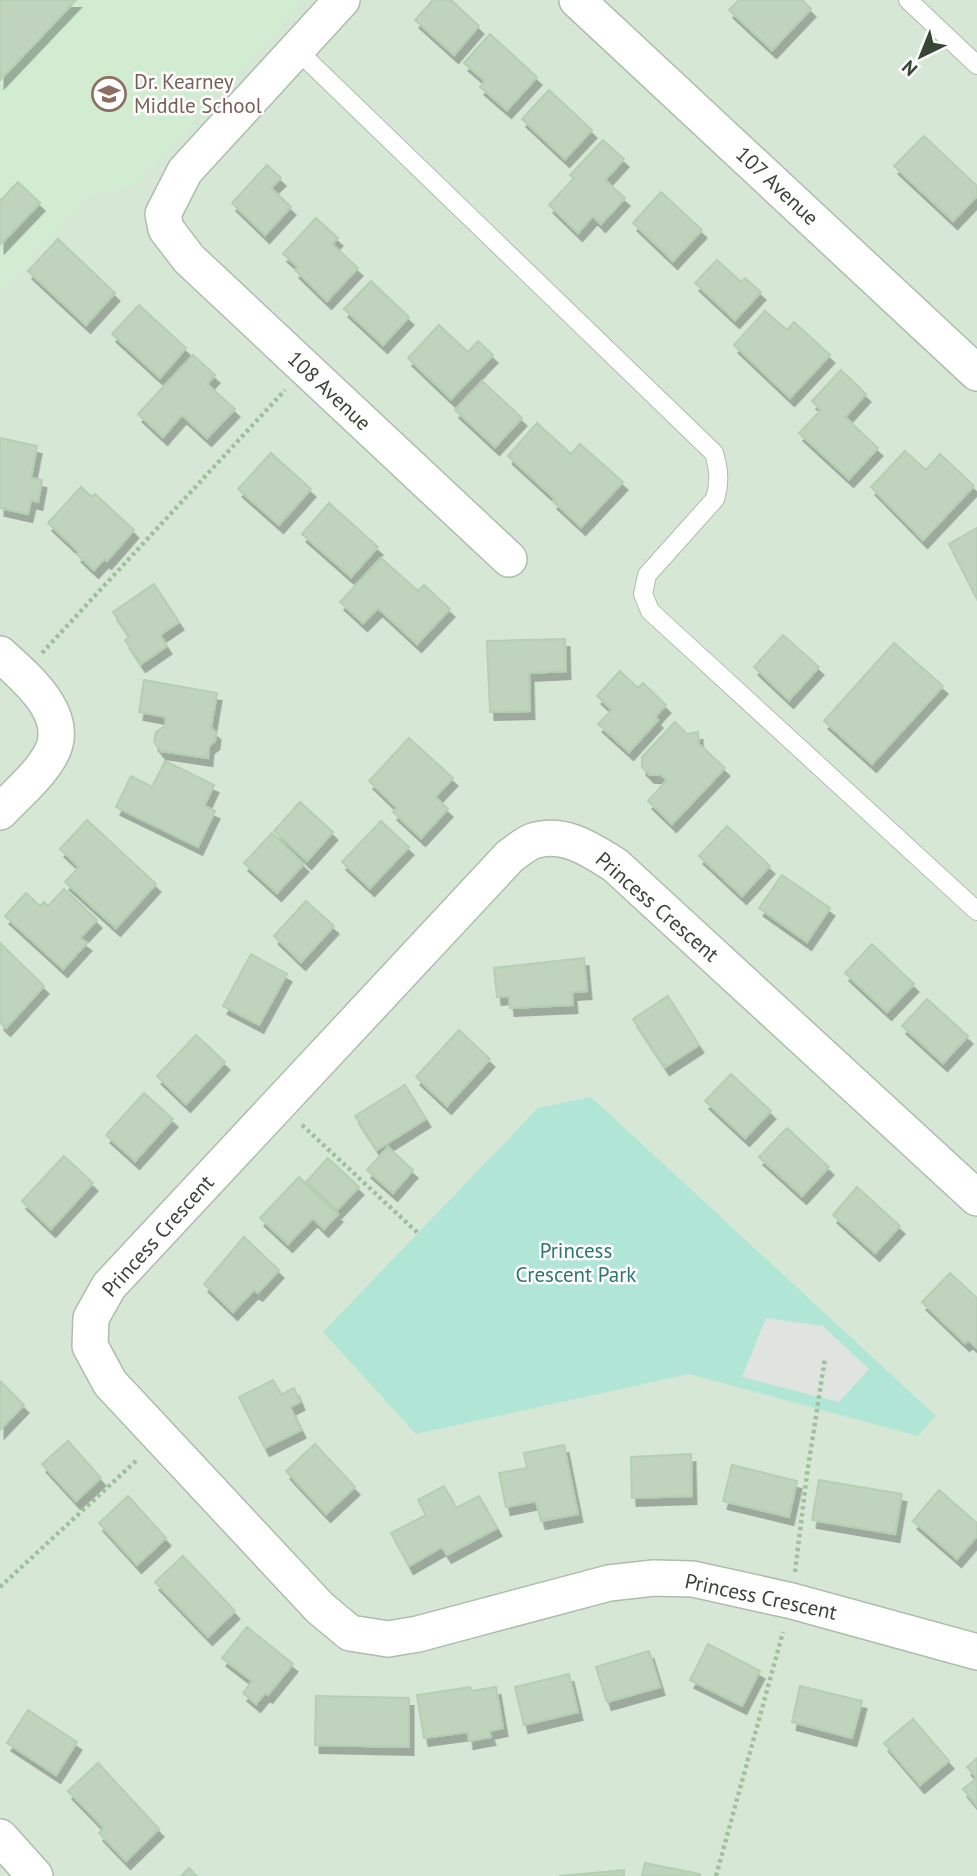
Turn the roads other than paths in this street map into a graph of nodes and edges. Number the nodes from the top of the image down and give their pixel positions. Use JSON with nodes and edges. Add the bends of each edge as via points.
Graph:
{"nodes":[{"id":1,"x":342,"y":0,"type":"edge"},
{"id":2,"x":577,"y":0,"type":"edge"},
{"id":3,"x":908,"y":0,"type":"edge"},
{"id":4,"x":296,"y":49,"type":"junction"},
{"id":5,"x":977,"y":65,"type":"edge"},
{"id":6,"x":977,"y":373,"type":"edge"},
{"id":7,"x":509,"y":559,"type":"dead end"},
{"id":8,"x":11,"y":664,"type":"edge"},
{"id":9,"x":0,"y":812,"type":"edge"},
{"id":10,"x":977,"y":911,"type":"edge"},
{"id":11,"x":977,"y":1198,"type":"edge"},
{"id":12,"x":977,"y":1652,"type":"edge"},
{"id":13,"x":0,"y":1838,"type":"edge"},
{"id":14,"x":36,"y":1876,"type":"edge"}],
"edges":[{"from":1,"to":4,"type":"street"},
{"from":2,"to":6,"type":"street","name":"107 Avenue"},
{"from":3,"to":5,"type":"lane"},
{"from":4,"to":7,"type":"street","name":"108 Avenue","via":[[185,170],[163,215],[166,229],[189,259]]},
{"from":4,"to":10,"type":"lane","via":[[714,453],[719,471],[715,499],[647,575],[643,594],[650,611]]},
{"from":8,"to":9,"type":"street","via":[[53,713],[57,731],[52,752]]},
{"from":11,"to":12,"type":"street","name":"Princess Crescent","via":[[615,865],[584,845],[561,838],[534,841],[510,856],[279,1103],[109,1286],[90,1318],[90,1346],[110,1384],[320,1608],[350,1633],[388,1639],[408,1636],[608,1583],[693,1579]]},
{"from":13,"to":14,"type":"street"}]}
